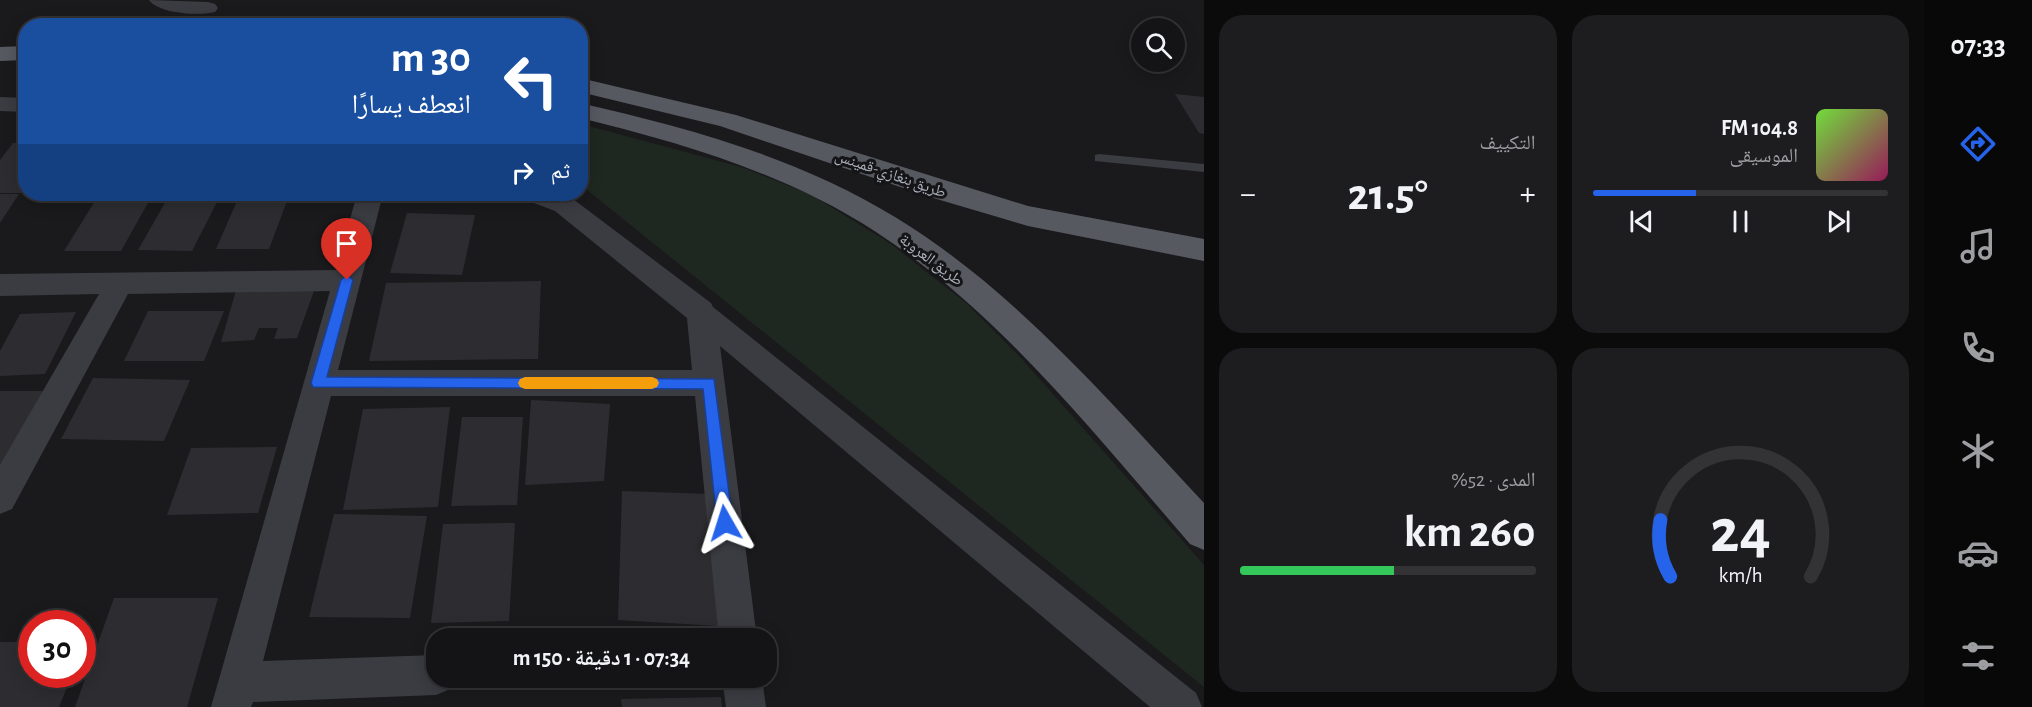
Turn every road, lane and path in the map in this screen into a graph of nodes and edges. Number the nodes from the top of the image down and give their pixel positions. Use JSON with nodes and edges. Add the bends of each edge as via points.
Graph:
{"nodes":[{"id":1,"x":159,"y":0,"type":"edge"},
{"id":2,"x":208,"y":8,"type":"dead end"},
{"id":3,"x":18,"y":53,"type":"edge"},
{"id":4,"x":0,"y":54,"type":"edge"},
{"id":5,"x":0,"y":71,"type":"edge"},
{"id":6,"x":18,"y":71,"type":"edge"},
{"id":7,"x":588,"y":88,"type":"edge"},
{"id":8,"x":0,"y":104,"type":"edge"},
{"id":9,"x":18,"y":105,"type":"edge"},
{"id":10,"x":588,"y":112,"type":"edge"},
{"id":11,"x":1099,"y":158,"type":"dead end"},
{"id":12,"x":1204,"y":168,"type":"edge"},
{"id":13,"x":368,"y":201,"type":"edge"},
{"id":14,"x":553,"y":201,"type":"edge"},
{"id":15,"x":1204,"y":250,"type":"edge"},
{"id":16,"x":347,"y":280,"type":"junction"},
{"id":17,"x":120,"y":282,"type":"junction"},
{"id":18,"x":0,"y":285,"type":"edge"},
{"id":19,"x":701,"y":312,"type":"junction"},
{"id":20,"x":318,"y":383,"type":"junction"},
{"id":21,"x":709,"y":383,"type":"junction"},
{"id":22,"x":0,"y":498,"type":"edge"},
{"id":23,"x":1204,"y":531,"type":"edge"},
{"id":24,"x":737,"y":628,"type":"edge"},
{"id":25,"x":426,"y":676,"type":"edge"},
{"id":26,"x":743,"y":688,"type":"edge"},
{"id":27,"x":234,"y":695,"type":"edge"},
{"id":28,"x":746,"y":707,"type":"edge"},
{"id":29,"x":1182,"y":707,"type":"edge"}],
"edges":[{"from":1,"to":2,"type":"street"},
{"from":3,"to":4,"type":"main road"},
{"from":5,"to":6,"type":"main road"},
{"from":7,"to":15,"type":"main road","name":"طريق بنغازي-قمينس","via":[[728,120],[1028,216]]},
{"from":8,"to":9,"type":"street"},
{"from":10,"to":23,"type":"main road","name":"طريق العروبة","via":[[730,151],[830,193],[886,224],[984,298],[1063,377]]},
{"from":11,"to":12,"type":"lane"},
{"from":13,"to":16,"type":"street"},
{"from":14,"to":19,"type":"street","via":[[564,205]]},
{"from":16,"to":17,"type":"street"},
{"from":16,"to":20,"type":"street"},
{"from":17,"to":18,"type":"street"},
{"from":17,"to":22,"type":"street"},
{"from":19,"to":21,"type":"street"},
{"from":19,"to":29,"type":"street"},
{"from":20,"to":21,"type":"street"},
{"from":20,"to":27,"type":"street"},
{"from":21,"to":24,"type":"street"},
{"from":25,"to":27,"type":"street"},
{"from":26,"to":28,"type":"street"}]}
